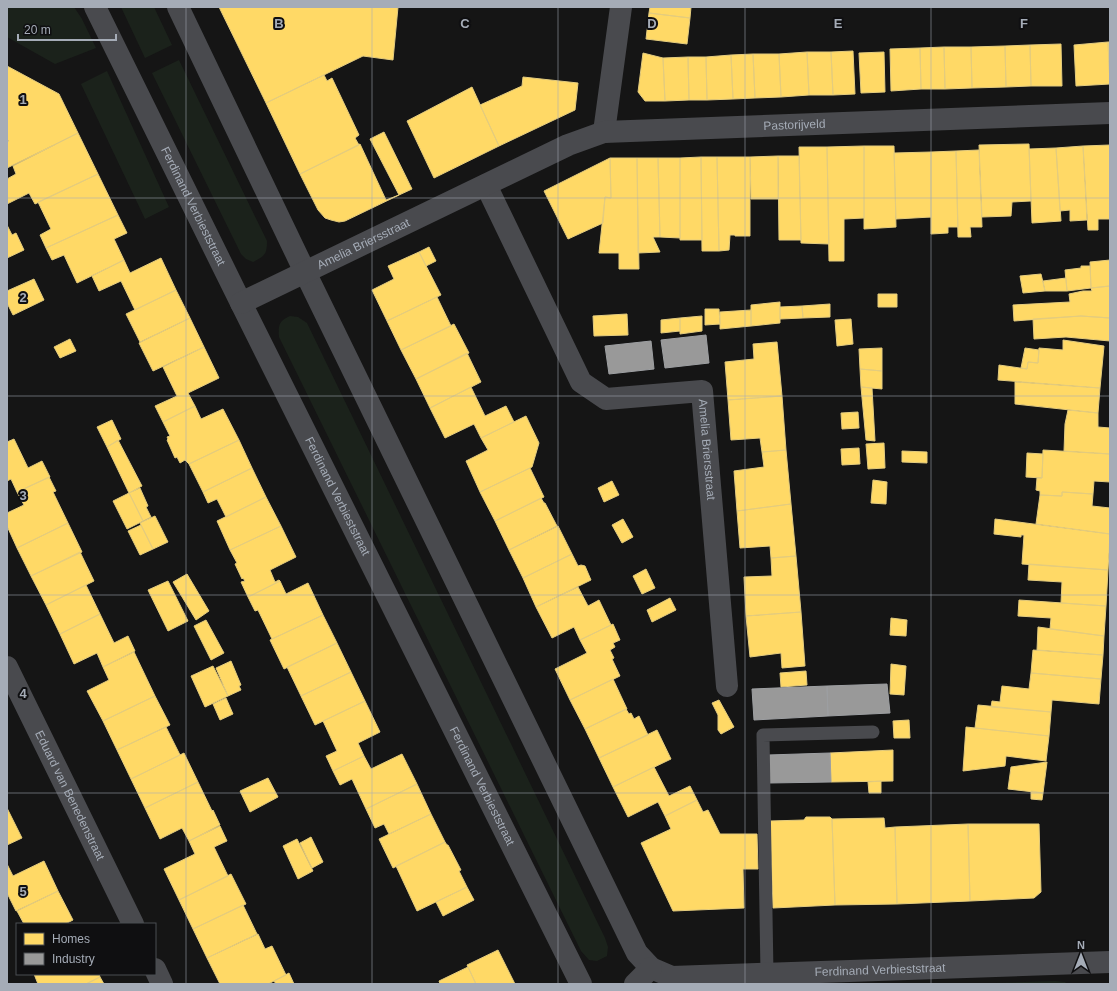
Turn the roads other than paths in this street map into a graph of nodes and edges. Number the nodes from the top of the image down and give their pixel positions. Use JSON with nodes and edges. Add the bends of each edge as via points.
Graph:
{"nodes":[{"id":1,"x":95,"y":7,"type":"edge"},
{"id":2,"x":178,"y":7,"type":"edge"},
{"id":3,"x":621,"y":7,"type":"edge"},
{"id":4,"x":1110,"y":114,"type":"edge"},
{"id":5,"x":604,"y":132,"type":"junction"},
{"id":6,"x":486,"y":185,"type":"junction"},
{"id":7,"x":305,"y":272,"type":"junction"},
{"id":8,"x":241,"y":303,"type":"junction"},
{"id":9,"x":7,"y":667,"type":"edge"},
{"id":10,"x":727,"y":686,"type":"dead end"},
{"id":11,"x":873,"y":732,"type":"dead end"},
{"id":12,"x":133,"y":923,"type":"edge"},
{"id":13,"x":1110,"y":962,"type":"edge"},
{"id":14,"x":652,"y":968,"type":"junction"},
{"id":15,"x":156,"y":971,"type":"edge"},
{"id":16,"x":767,"y":973,"type":"junction"},
{"id":17,"x":162,"y":984,"type":"edge"},
{"id":18,"x":582,"y":984,"type":"edge"},
{"id":19,"x":635,"y":984,"type":"edge"}],
"edges":[{"from":1,"to":8,"type":"street","name":"Ferdinand Verbieststraat"},
{"from":2,"to":7,"type":"street","name":"Ferdinand Verbieststraat"},
{"from":3,"to":5,"type":"street"},
{"from":4,"to":5,"type":"street","name":"Pastorijveld"},
{"from":5,"to":6,"type":"street","name":"Amelia Briersstraat","via":[[568,145]]},
{"from":6,"to":7,"type":"street","name":"Amelia Briersstraat"},
{"from":6,"to":10,"type":"street","name":"Amelia Briersstraat","via":[[581,382],[606,399],[702,391]]},
{"from":7,"to":8,"type":"street","name":"Amelia Briersstraat"},
{"from":7,"to":14,"type":"street","name":"Ferdinand Verbieststraat","via":[[637,953]]},
{"from":8,"to":18,"type":"street","name":"Ferdinand Verbieststraat"},
{"from":9,"to":12,"type":"street","name":"Eduard van Benedenstraat"},
{"from":11,"to":16,"type":"lane","via":[[764,735]]},
{"from":13,"to":16,"type":"street","name":"Ferdinand Verbieststraat"},
{"from":14,"to":16,"type":"street","name":"Ferdinand Verbieststraat","via":[[672,977]]},
{"from":14,"to":19,"type":"street"},
{"from":15,"to":17,"type":"street"}]}
